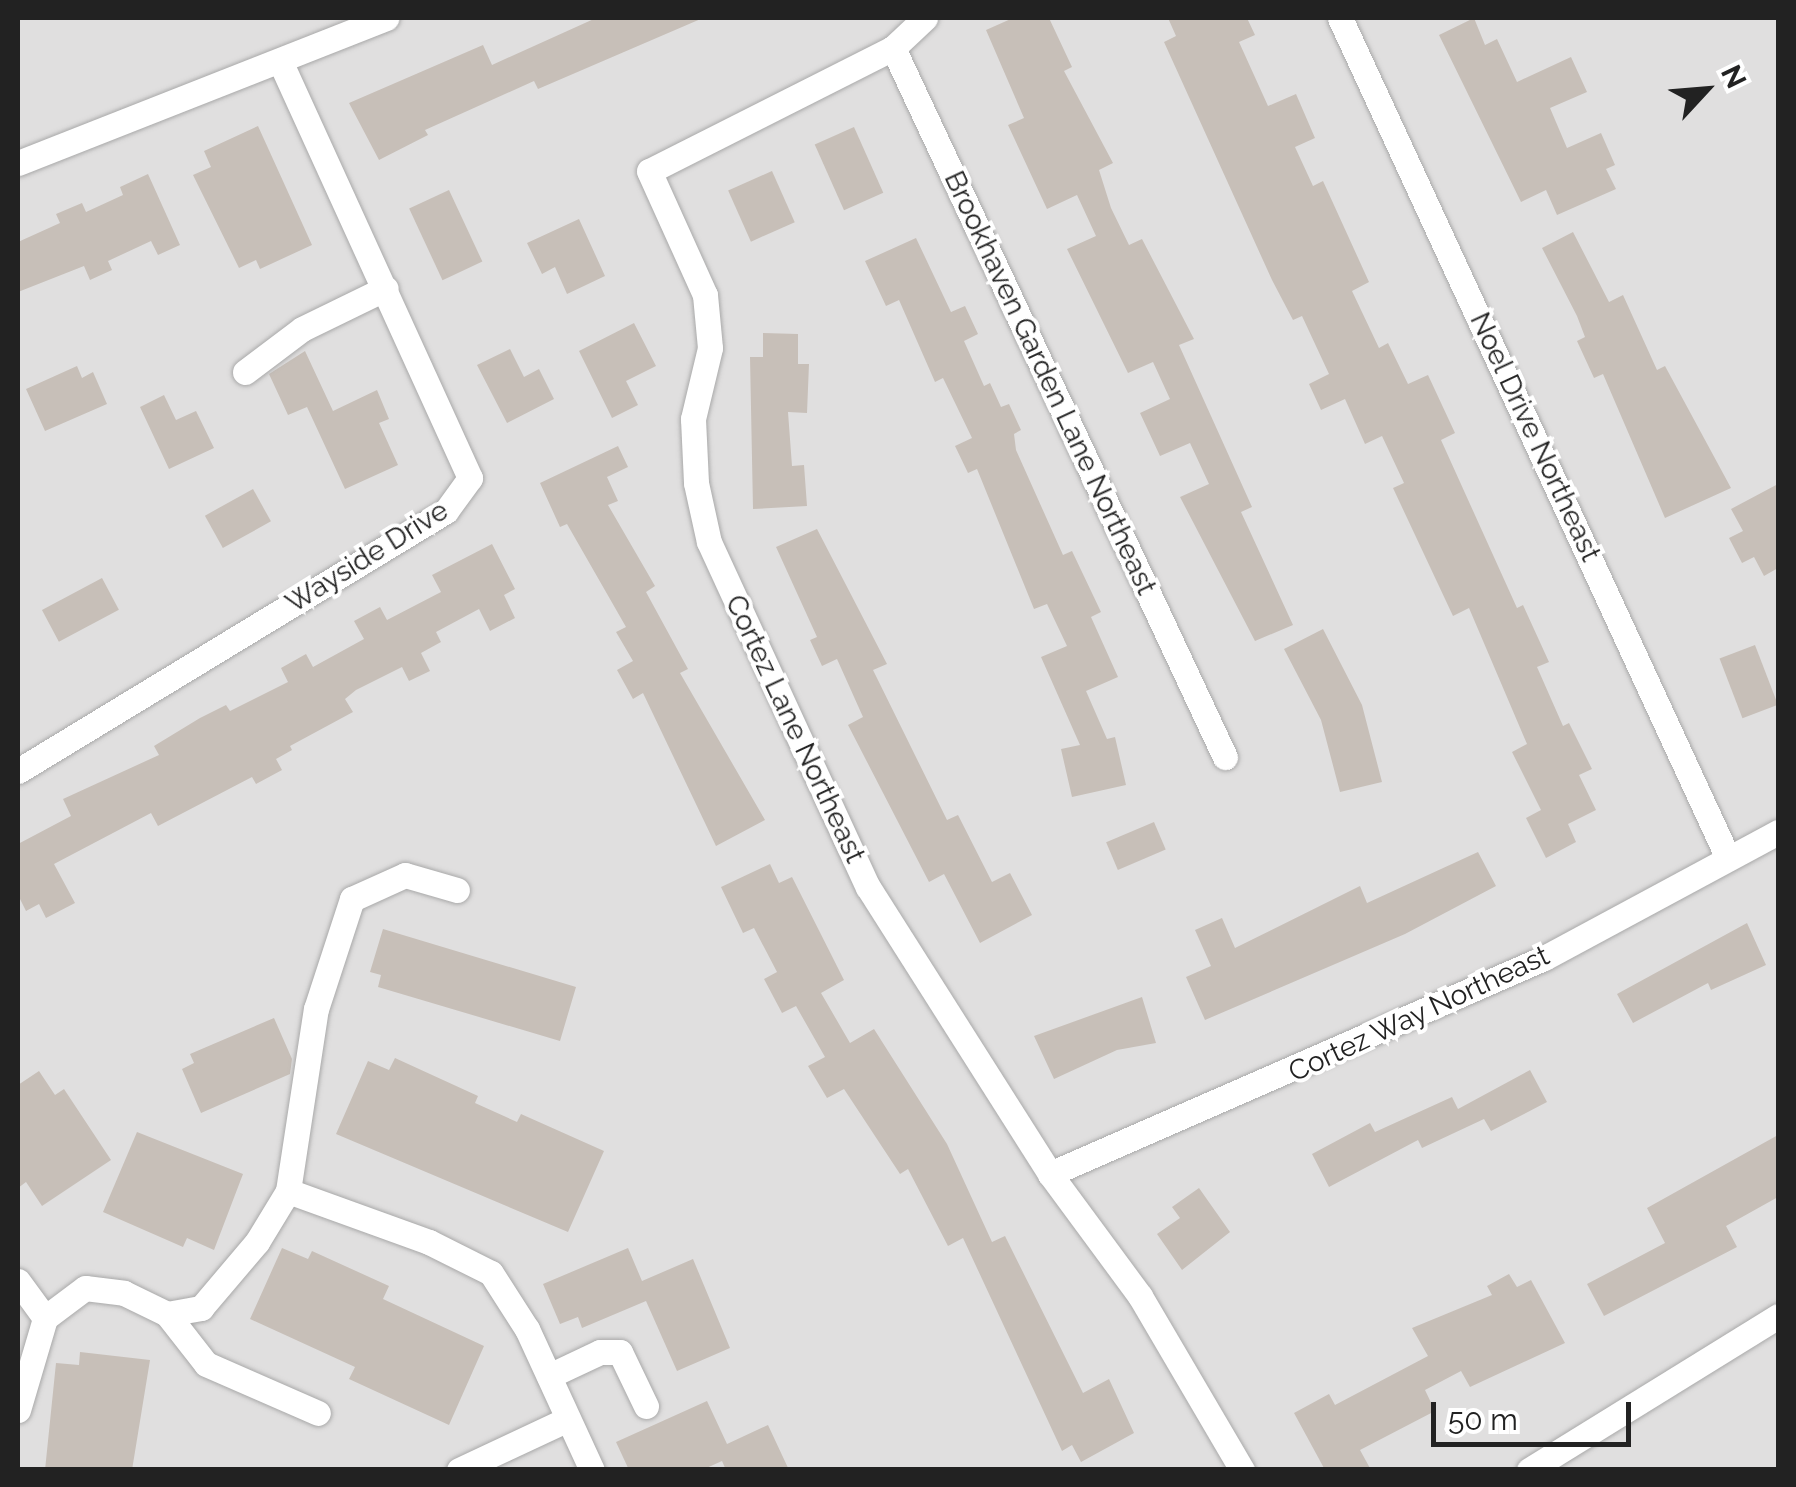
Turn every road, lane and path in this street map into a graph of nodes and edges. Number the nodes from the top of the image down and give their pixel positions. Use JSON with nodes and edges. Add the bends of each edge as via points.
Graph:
{"nodes":[{"id":1,"x":386,"y":18,"type":"edge"},
{"id":2,"x":925,"y":18,"type":"edge"},
{"id":3,"x":1340,"y":18,"type":"edge"},
{"id":4,"x":893,"y":48,"type":"junction"},
{"id":5,"x":280,"y":62,"type":"junction"},
{"id":6,"x":18,"y":163,"type":"edge"},
{"id":7,"x":386,"y":288,"type":"junction"},
{"id":8,"x":245,"y":372,"type":"dead end"},
{"id":9,"x":1224,"y":758,"type":"dead end"},
{"id":10,"x":18,"y":772,"type":"edge"},
{"id":11,"x":1778,"y":832,"type":"edge"},
{"id":12,"x":1728,"y":858,"type":"junction"},
{"id":13,"x":456,"y":890,"type":"dead end"},
{"id":14,"x":1050,"y":1174,"type":"junction"},
{"id":15,"x":288,"y":1191,"type":"junction"},
{"id":16,"x":18,"y":1281,"type":"edge"},
{"id":17,"x":168,"y":1314,"type":"junction"},
{"id":18,"x":1778,"y":1316,"type":"edge"},
{"id":19,"x":45,"y":1318,"type":"junction"},
{"id":20,"x":549,"y":1376,"type":"junction"},
{"id":21,"x":646,"y":1406,"type":"dead end"},
{"id":22,"x":18,"y":1410,"type":"edge"},
{"id":23,"x":318,"y":1413,"type":"dead end"},
{"id":24,"x":568,"y":1419,"type":"junction"},
{"id":25,"x":1538,"y":1467,"type":"edge"},
{"id":26,"x":459,"y":1470,"type":"edge"},
{"id":27,"x":592,"y":1470,"type":"edge"},
{"id":28,"x":1242,"y":1470,"type":"edge"}],
"edges":[{"from":1,"to":5,"type":"street"},
{"from":2,"to":4,"type":"street"},
{"from":3,"to":12,"type":"street","name":"Noel Drive Northeast"},
{"from":4,"to":9,"type":"street","name":"Brookhaven Garden Lane Northeast"},
{"from":4,"to":14,"type":"street","name":"Cortez Lane Northeast","via":[[649,171],[705,295],[710,348],[693,420],[696,484],[709,542],[868,886]]},
{"from":5,"to":6,"type":"street"},
{"from":5,"to":7,"type":"street","name":"Wayside Drive"},
{"from":7,"to":8,"type":"street","via":[[302,329]]},
{"from":7,"to":10,"type":"street","name":"Wayside Drive","via":[[462,452],[470,478],[462,496]]},
{"from":11,"to":12,"type":"street","name":"Cortez Way Northeast"},
{"from":12,"to":14,"type":"street","name":"Cortez Way Northeast","via":[[1544,958]]},
{"from":13,"to":15,"type":"street","via":[[404,876],[352,900],[316,1009]]},
{"from":14,"to":28,"type":"street","name":"Cortez Lane Northeast","via":[[1140,1296]]},
{"from":15,"to":17,"type":"street","via":[[201,1308]]},
{"from":15,"to":20,"type":"street","via":[[429,1242],[491,1273]]},
{"from":16,"to":19,"type":"street"},
{"from":17,"to":19,"type":"street","via":[[124,1293],[85,1288]]},
{"from":17,"to":23,"type":"street","via":[[206,1364]]},
{"from":18,"to":25,"type":"street"},
{"from":19,"to":22,"type":"street"},
{"from":20,"to":21,"type":"street","via":[[600,1352],[620,1352]]},
{"from":20,"to":24,"type":"street"},
{"from":24,"to":26,"type":"street"},
{"from":24,"to":27,"type":"street"}]}
